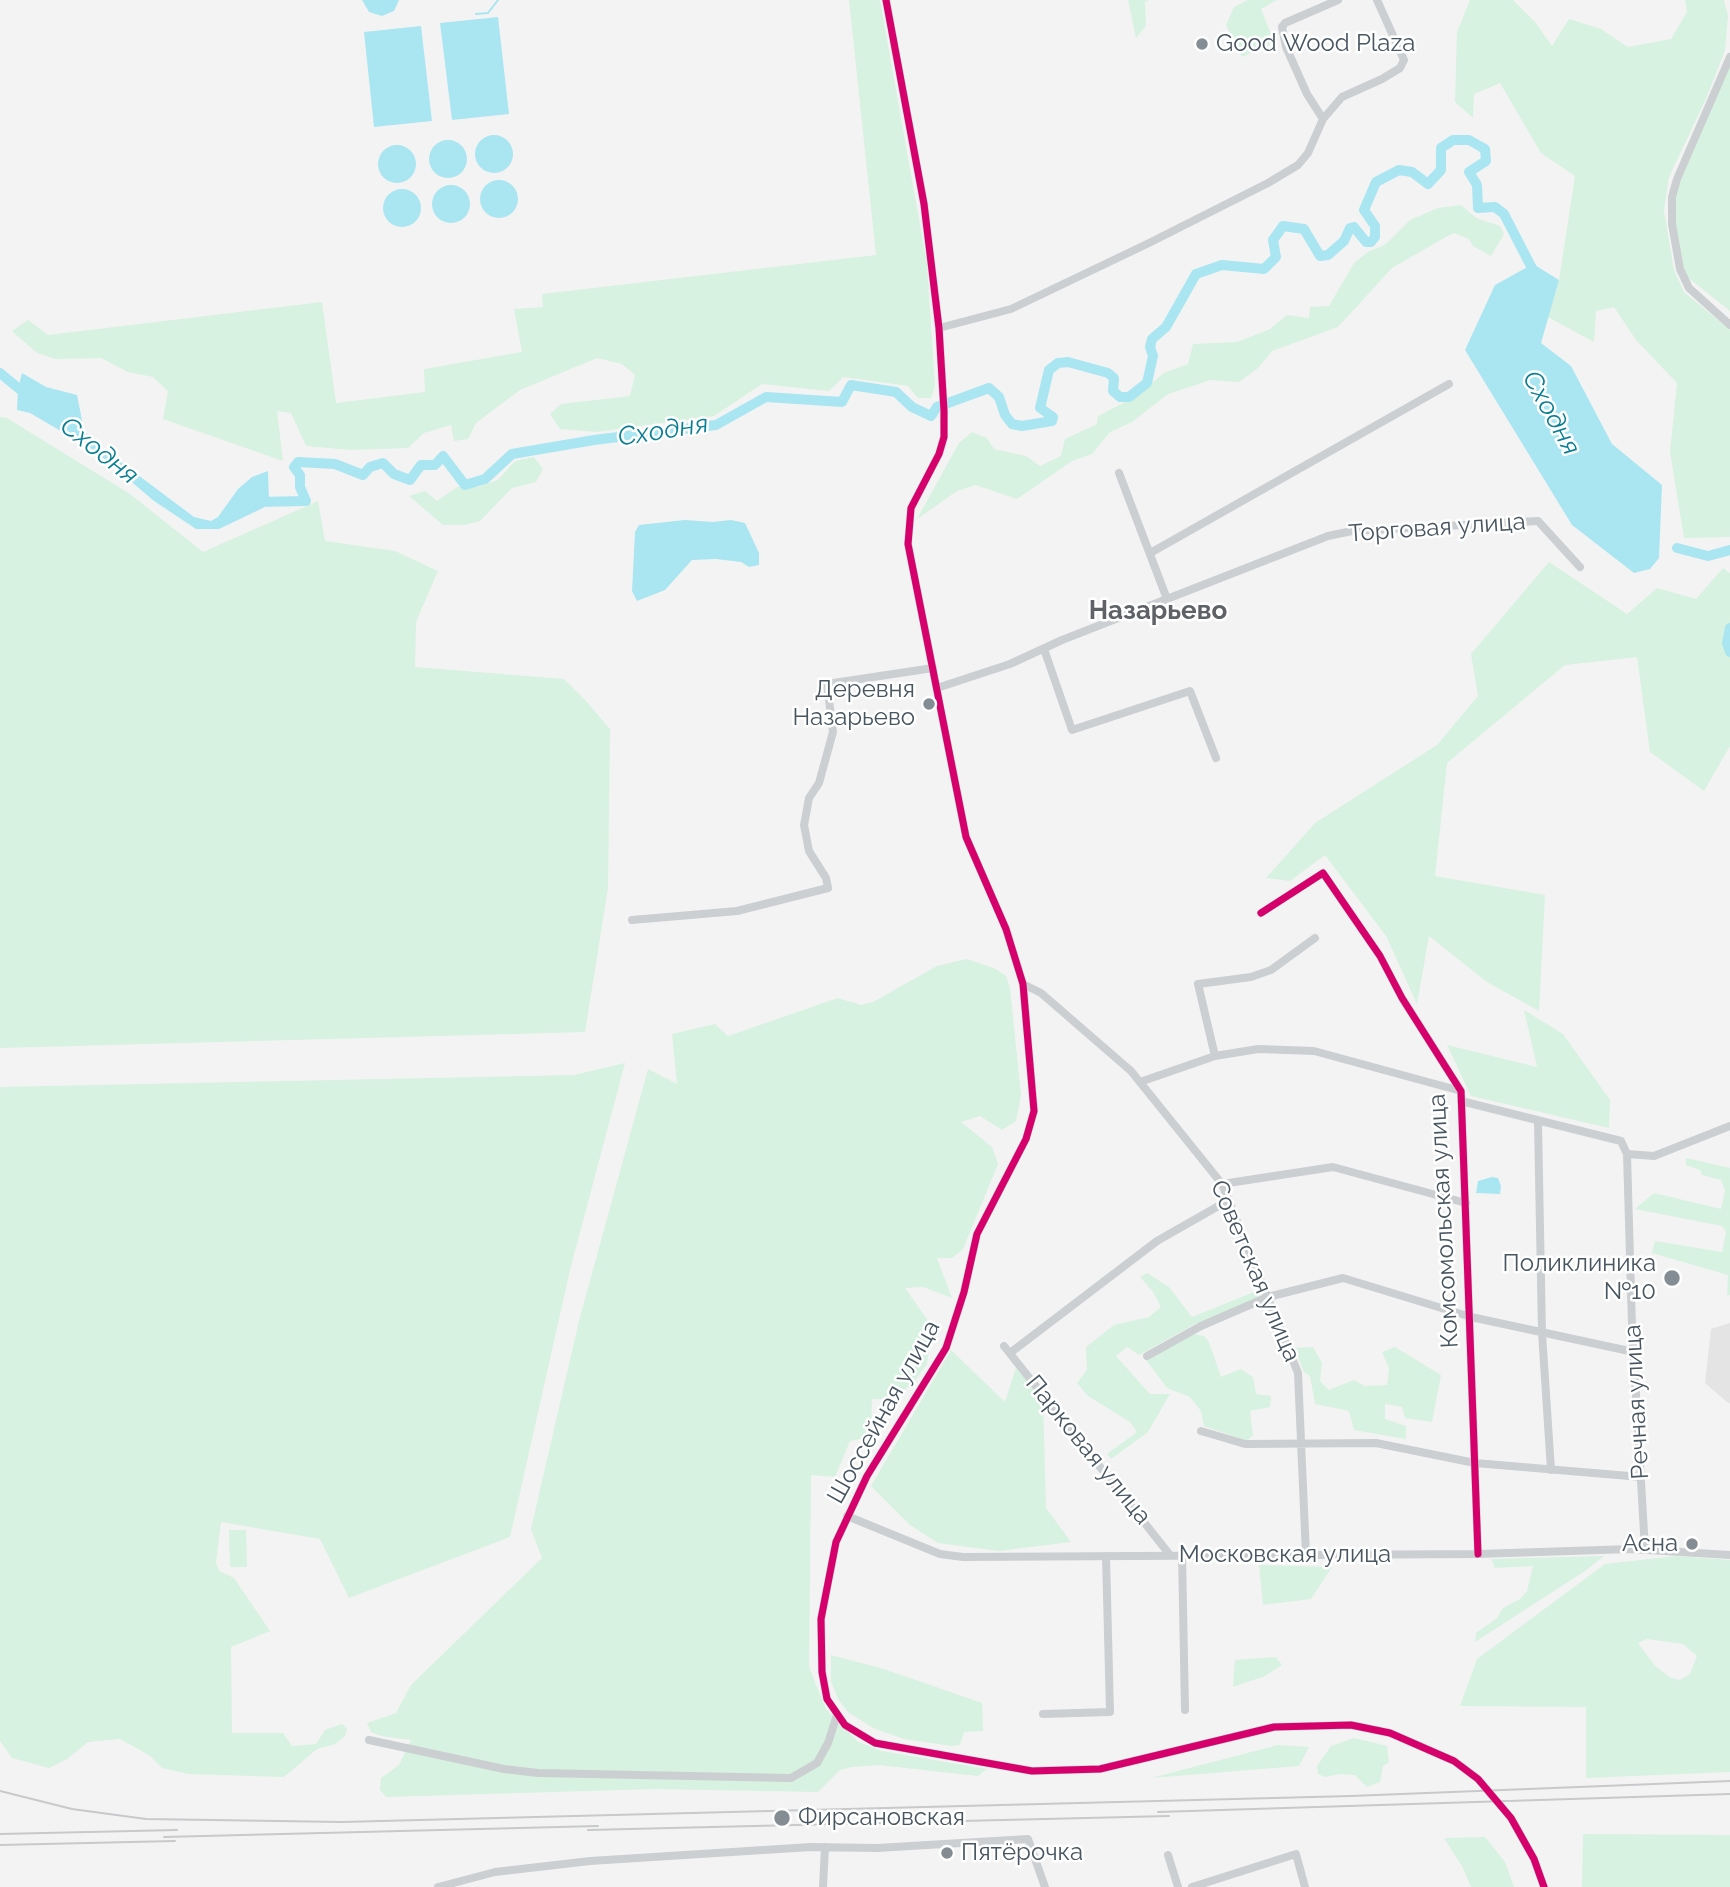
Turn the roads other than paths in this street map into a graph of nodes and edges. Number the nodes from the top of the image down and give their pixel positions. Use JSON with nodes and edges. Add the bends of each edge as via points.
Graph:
{"nodes":[{"id":1,"x":886,"y":0,"type":"edge"},
{"id":2,"x":1338,"y":0,"type":"edge"},
{"id":3,"x":1377,"y":0,"type":"edge"},
{"id":4,"x":1730,"y":57,"type":"edge"},
{"id":5,"x":1323,"y":119,"type":"junction"},
{"id":6,"x":1730,"y":325,"type":"edge"},
{"id":7,"x":939,"y":328,"type":"junction"},
{"id":8,"x":1449,"y":384,"type":"dead end"},
{"id":9,"x":1119,"y":473,"type":"dead end"},
{"id":10,"x":1152,"y":552,"type":"junction"},
{"id":11,"x":1580,"y":567,"type":"dead end"},
{"id":12,"x":1167,"y":599,"type":"junction"},
{"id":13,"x":1044,"y":649,"type":"junction"},
{"id":14,"x":933,"y":668,"type":"junction"},
{"id":15,"x":937,"y":688,"type":"junction"},
{"id":16,"x":1216,"y":758,"type":"dead end"},
{"id":17,"x":1261,"y":913,"type":"dead end"},
{"id":18,"x":632,"y":920,"type":"dead end"},
{"id":19,"x":1315,"y":938,"type":"dead end"},
{"id":20,"x":1023,"y":984,"type":"junction"},
{"id":21,"x":1215,"y":1056,"type":"junction"},
{"id":22,"x":1140,"y":1082,"type":"junction"},
{"id":23,"x":1461,"y":1091,"type":"junction"},
{"id":24,"x":1461,"y":1101,"type":"junction"},
{"id":25,"x":1538,"y":1122,"type":"junction"},
{"id":26,"x":1730,"y":1126,"type":"edge"},
{"id":27,"x":1627,"y":1154,"type":"junction"},
{"id":28,"x":1222,"y":1184,"type":"junction"},
{"id":29,"x":1229,"y":1200,"type":"junction"},
{"id":30,"x":1466,"y":1203,"type":"junction"},
{"id":31,"x":1268,"y":1297,"type":"junction"},
{"id":32,"x":1471,"y":1317,"type":"junction"},
{"id":33,"x":1542,"y":1333,"type":"junction"},
{"id":34,"x":1634,"y":1352,"type":"junction"},
{"id":35,"x":1147,"y":1356,"type":"dead end"},
{"id":36,"x":1201,"y":1431,"type":"dead end"},
{"id":37,"x":1302,"y":1446,"type":"junction"},
{"id":38,"x":1475,"y":1463,"type":"junction"},
{"id":39,"x":1551,"y":1469,"type":"junction"},
{"id":40,"x":1641,"y":1477,"type":"junction"},
{"id":41,"x":847,"y":1516,"type":"junction"},
{"id":42,"x":1645,"y":1550,"type":"junction"},
{"id":43,"x":1478,"y":1554,"type":"junction"},
{"id":44,"x":1170,"y":1555,"type":"junction"},
{"id":45,"x":1182,"y":1555,"type":"junction"},
{"id":46,"x":1306,"y":1555,"type":"junction"},
{"id":47,"x":1730,"y":1555,"type":"edge"},
{"id":48,"x":1106,"y":1556,"type":"junction"},
{"id":49,"x":1185,"y":1710,"type":"dead end"},
{"id":50,"x":1043,"y":1714,"type":"dead end"},
{"id":51,"x":837,"y":1715,"type":"junction"},
{"id":52,"x":369,"y":1740,"type":"dead end"},
{"id":53,"x":825,"y":1847,"type":"junction"},
{"id":54,"x":1168,"y":1855,"type":"dead end"},
{"id":55,"x":438,"y":1887,"type":"edge"},
{"id":56,"x":823,"y":1887,"type":"edge"},
{"id":57,"x":1045,"y":1887,"type":"edge"},
{"id":58,"x":1178,"y":1887,"type":"edge"},
{"id":59,"x":1192,"y":1887,"type":"edge"},
{"id":60,"x":1306,"y":1887,"type":"edge"},
{"id":61,"x":1544,"y":1887,"type":"edge"}],
"edges":[{"from":1,"to":7,"type":"street","name":"Шоссейная улица","via":[[920,174]]},
{"from":2,"to":5,"type":"street","via":[[1285,23],[1280,33]]},
{"from":3,"to":5,"type":"street","via":[[1404,60],[1391,74],[1342,97]]},
{"from":4,"to":6,"type":"street","via":[[1672,197],[1680,270],[1689,288]]},
{"from":5,"to":7,"type":"street","via":[[1298,165],[1268,183],[1011,309]]},
{"from":7,"to":14,"type":"street","name":"Шоссейная улица","via":[[944,437],[911,508],[908,527]]},
{"from":8,"to":10,"type":"street"},
{"from":9,"to":10,"type":"street"},
{"from":10,"to":12,"type":"street"},
{"from":11,"to":12,"type":"street","name":"Торговая улица","via":[[1538,522],[1352,531],[1328,536]]},
{"from":12,"to":13,"type":"street","name":"Торговая улица"},
{"from":13,"to":15,"type":"street","name":"Торговая улица"},
{"from":13,"to":16,"type":"street","via":[[1072,730],[1190,691]]},
{"from":14,"to":15,"type":"street","name":"Шоссейная улица"},
{"from":14,"to":18,"type":"street","via":[[827,684],[833,732],[804,825],[809,851],[828,888],[737,911]]},
{"from":15,"to":20,"type":"street","name":"Шоссейная улица","via":[[970,851],[1000,911]]},
{"from":17,"to":23,"type":"street","name":"Комсомольская улица","via":[[1323,873],[1380,956]]},
{"from":19,"to":21,"type":"street","via":[[1271,970],[1198,984]]},
{"from":20,"to":22,"type":"street","name":"Советская улица","via":[[1041,993]]},
{"from":20,"to":41,"type":"street","name":"Шоссейная улица","via":[[1034,1111],[1026,1139],[977,1234],[946,1348]]},
{"from":21,"to":22,"type":"street"},
{"from":21,"to":23,"type":"street","via":[[1258,1049],[1314,1051]]},
{"from":22,"to":28,"type":"street","name":"Советская улица"},
{"from":23,"to":24,"type":"street","name":"Комсомольская улица"},
{"from":24,"to":25,"type":"street"},
{"from":24,"to":30,"type":"street","name":"Комсомольская улица"},
{"from":25,"to":27,"type":"street","via":[[1621,1141]]},
{"from":25,"to":33,"type":"street"},
{"from":26,"to":27,"type":"street","via":[[1654,1156]]},
{"from":27,"to":34,"type":"street","name":"Речная улица"},
{"from":28,"to":29,"type":"street","name":"Советская улица"},
{"from":28,"to":30,"type":"street","via":[[1333,1167]]},
{"from":29,"to":31,"type":"street","name":"Советская улица"},
{"from":29,"to":44,"type":"street","name":"Парковая улица","via":[[1157,1241],[1007,1350]]},
{"from":30,"to":32,"type":"street","name":"Комсомольская улица"},
{"from":31,"to":32,"type":"street","via":[[1343,1278]]},
{"from":31,"to":35,"type":"street"},
{"from":31,"to":37,"type":"street","name":"Советская улица","via":[[1298,1373]]},
{"from":32,"to":33,"type":"street"},
{"from":32,"to":38,"type":"street","name":"Комсомольская улица"},
{"from":33,"to":34,"type":"street"},
{"from":33,"to":39,"type":"street"},
{"from":34,"to":40,"type":"street","name":"Речная улица"},
{"from":36,"to":37,"type":"street","via":[[1245,1444]]},
{"from":37,"to":38,"type":"street","via":[[1376,1443]]},
{"from":37,"to":46,"type":"street","name":"Советская улица"},
{"from":38,"to":39,"type":"street"},
{"from":38,"to":43,"type":"street","name":"Комсомольская улица"},
{"from":39,"to":40,"type":"street"},
{"from":40,"to":42,"type":"street","name":"Речная улица"},
{"from":41,"to":48,"type":"street","name":"Московская улица","via":[[940,1554]]},
{"from":41,"to":51,"type":"street","name":"Шоссейная улица","via":[[830,1561],[821,1619],[824,1688]]},
{"from":42,"to":43,"type":"street","name":"Московская улица"},
{"from":42,"to":47,"type":"street","name":"Московская улица"},
{"from":43,"to":46,"type":"street","name":"Московская улица"},
{"from":44,"to":45,"type":"street","name":"Московская улица"},
{"from":44,"to":48,"type":"street","name":"Московская улица"},
{"from":45,"to":46,"type":"street","name":"Московская улица"},
{"from":45,"to":49,"type":"street"},
{"from":48,"to":50,"type":"street","via":[[1110,1712]]},
{"from":51,"to":52,"type":"street","via":[[817,1763],[791,1778],[538,1773]]},
{"from":51,"to":61,"type":"street","name":"Шоссейная улица","via":[[845,1726],[875,1743],[1002,1768],[1070,1772],[1310,1724],[1351,1725],[1390,1733],[1454,1761],[1478,1779],[1511,1818]]},
{"from":53,"to":55,"type":"street","via":[[590,1861],[495,1872]]},
{"from":53,"to":56,"type":"street"},
{"from":53,"to":57,"type":"street","via":[[1028,1839]]},
{"from":54,"to":58,"type":"street"},
{"from":59,"to":60,"type":"street","via":[[1296,1854]]}]}
